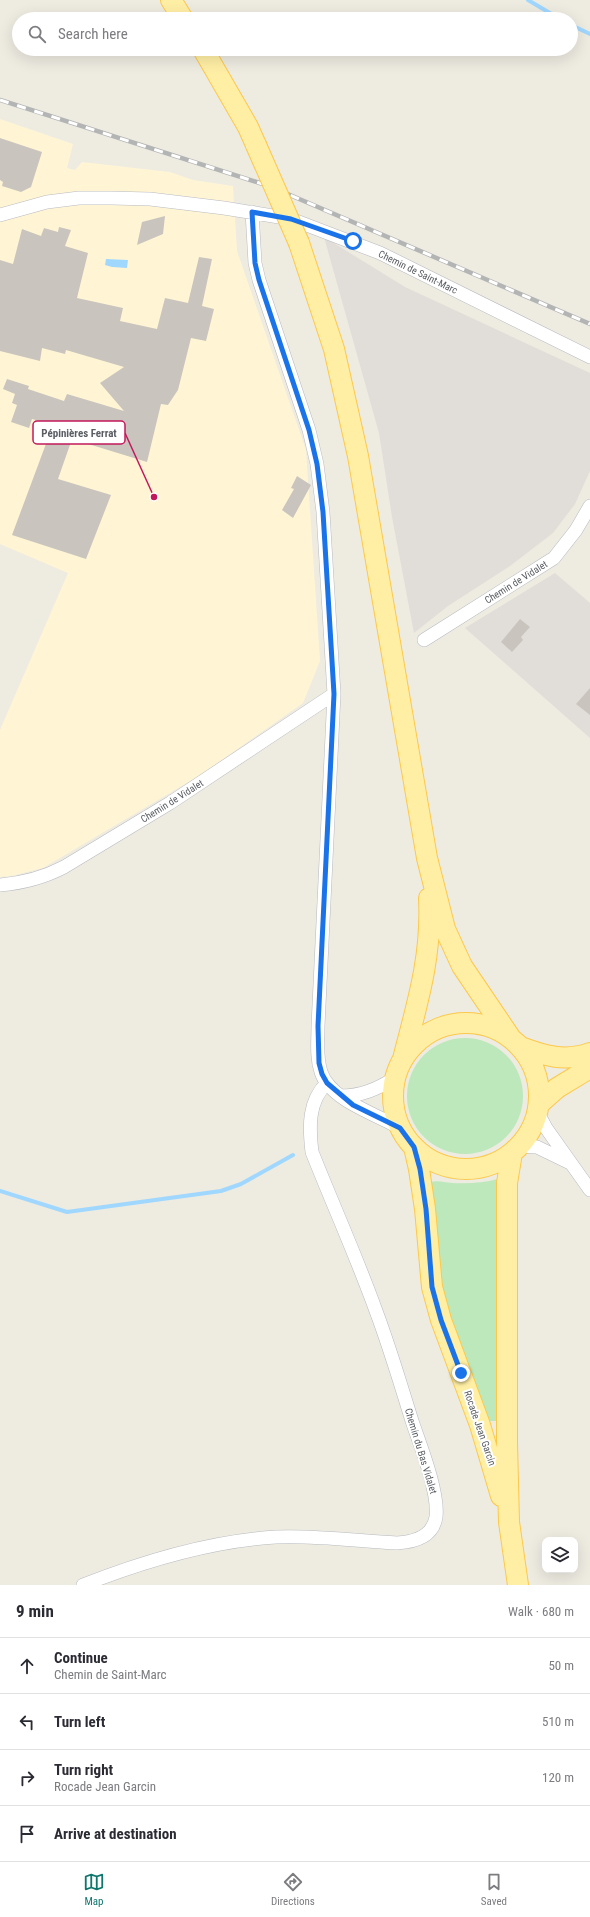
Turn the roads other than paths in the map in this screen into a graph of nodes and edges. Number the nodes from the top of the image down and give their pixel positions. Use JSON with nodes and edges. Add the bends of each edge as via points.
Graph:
{"nodes":[{"id":1,"x":171,"y":0,"type":"edge"},
{"id":2,"x":179,"y":12,"type":"edge"},
{"id":3,"x":207,"y":56,"type":"edge"},
{"id":4,"x":252,"y":212,"type":"junction"},
{"id":5,"x":0,"y":215,"type":"edge"},
{"id":6,"x":590,"y":357,"type":"edge"},
{"id":7,"x":590,"y":506,"type":"edge"},
{"id":8,"x":424,"y":640,"type":"dead end"},
{"id":9,"x":334,"y":694,"type":"junction"},
{"id":10,"x":427,"y":858,"type":"junction"},
{"id":11,"x":0,"y":885,"type":"edge"},
{"id":12,"x":515,"y":1042,"type":"junction"},
{"id":13,"x":590,"y":1053,"type":"edge"},
{"id":14,"x":402,"y":1060,"type":"junction"},
{"id":15,"x":590,"y":1068,"type":"edge"},
{"id":16,"x":395,"y":1078,"type":"junction"},
{"id":17,"x":327,"y":1083,"type":"junction"},
{"id":18,"x":340,"y":1096,"type":"junction"},
{"id":19,"x":538,"y":1108,"type":"junction"},
{"id":20,"x":400,"y":1128,"type":"junction"},
{"id":21,"x":414,"y":1147,"type":"junction"},
{"id":22,"x":516,"y":1149,"type":"junction"},
{"id":23,"x":573,"y":1164,"type":"junction"},
{"id":24,"x":590,"y":1190,"type":"edge"},
{"id":25,"x":509,"y":1522,"type":"junction"},
{"id":26,"x":83,"y":1585,"type":"edge"},
{"id":27,"x":518,"y":1585,"type":"edge"}],
"edges":[{"from":1,"to":2,"type":"main road"},
{"from":3,"to":10,"type":"main road","bridge":true,"via":[[248,127],[299,243],[334,349],[358,456]]},
{"from":4,"to":5,"type":"street","name":"Chemin de Saint-Marc","via":[[150,199],[80,198],[47,202]]},
{"from":4,"to":6,"type":"street","name":"Chemin de Saint-Marc","via":[[291,219],[373,250]]},
{"from":4,"to":9,"type":"street","via":[[255,263],[259,280],[309,430],[317,464],[323,512]]},
{"from":7,"to":8,"type":"street","name":"Chemin de Vidalet","via":[[576,530],[554,558]]},
{"from":9,"to":11,"type":"street","name":"Chemin de Vidalet","via":[[170,803],[64,867],[25,882]]},
{"from":9,"to":17,"type":"street","via":[[318,1034],[319,1063]]},
{"from":10,"to":12,"type":"main road","via":[[445,929],[462,966]]},
{"from":10,"to":14,"type":"main road","via":[[430,920],[427,963]]},
{"from":12,"to":13,"type":"main road","via":[[543,1055],[560,1058]]},
{"from":12,"to":14,"type":"main road","via":[[488,1026],[463,1023],[439,1028],[418,1041]]},
{"from":12,"to":19,"type":"main road","via":[[530,1059],[536,1074],[539,1089]]},
{"from":14,"to":16,"type":"main road"},
{"from":15,"to":19,"type":"main road","via":[[557,1088]]},
{"from":16,"to":18,"type":"street","via":[[380,1088],[364,1094]]},
{"from":16,"to":20,"type":"main road","via":[[394,1112]]},
{"from":17,"to":18,"type":"street"},
{"from":17,"to":26,"type":"street","name":"Chemin du Bas Vidalet","via":[[319,1090],[312,1109],[309,1129],[312,1152],[376,1311],[422,1450],[434,1493],[436,1518],[421,1539],[412,1542],[277,1537],[214,1545],[132,1566]]},
{"from":18,"to":20,"type":"street"},
{"from":19,"to":22,"type":"main road","via":[[531,1131]]},
{"from":19,"to":23,"type":"street","via":[[546,1128]]},
{"from":20,"to":21,"type":"main road"},
{"from":21,"to":22,"type":"main road","via":[[431,1160],[451,1167],[473,1169],[494,1164]]},
{"from":21,"to":25,"type":"main road","name":"Rocade Jean Garcin","via":[[426,1209],[432,1287],[441,1320],[480,1425]]},
{"from":22,"to":23,"type":"street","via":[[537,1147]]},
{"from":22,"to":25,"type":"main road","name":"Rocade Jean Garcin","via":[[507,1183]]},
{"from":23,"to":24,"type":"street"},
{"from":25,"to":27,"type":"main road","name":"Rocade Jean Garcin"}]}
